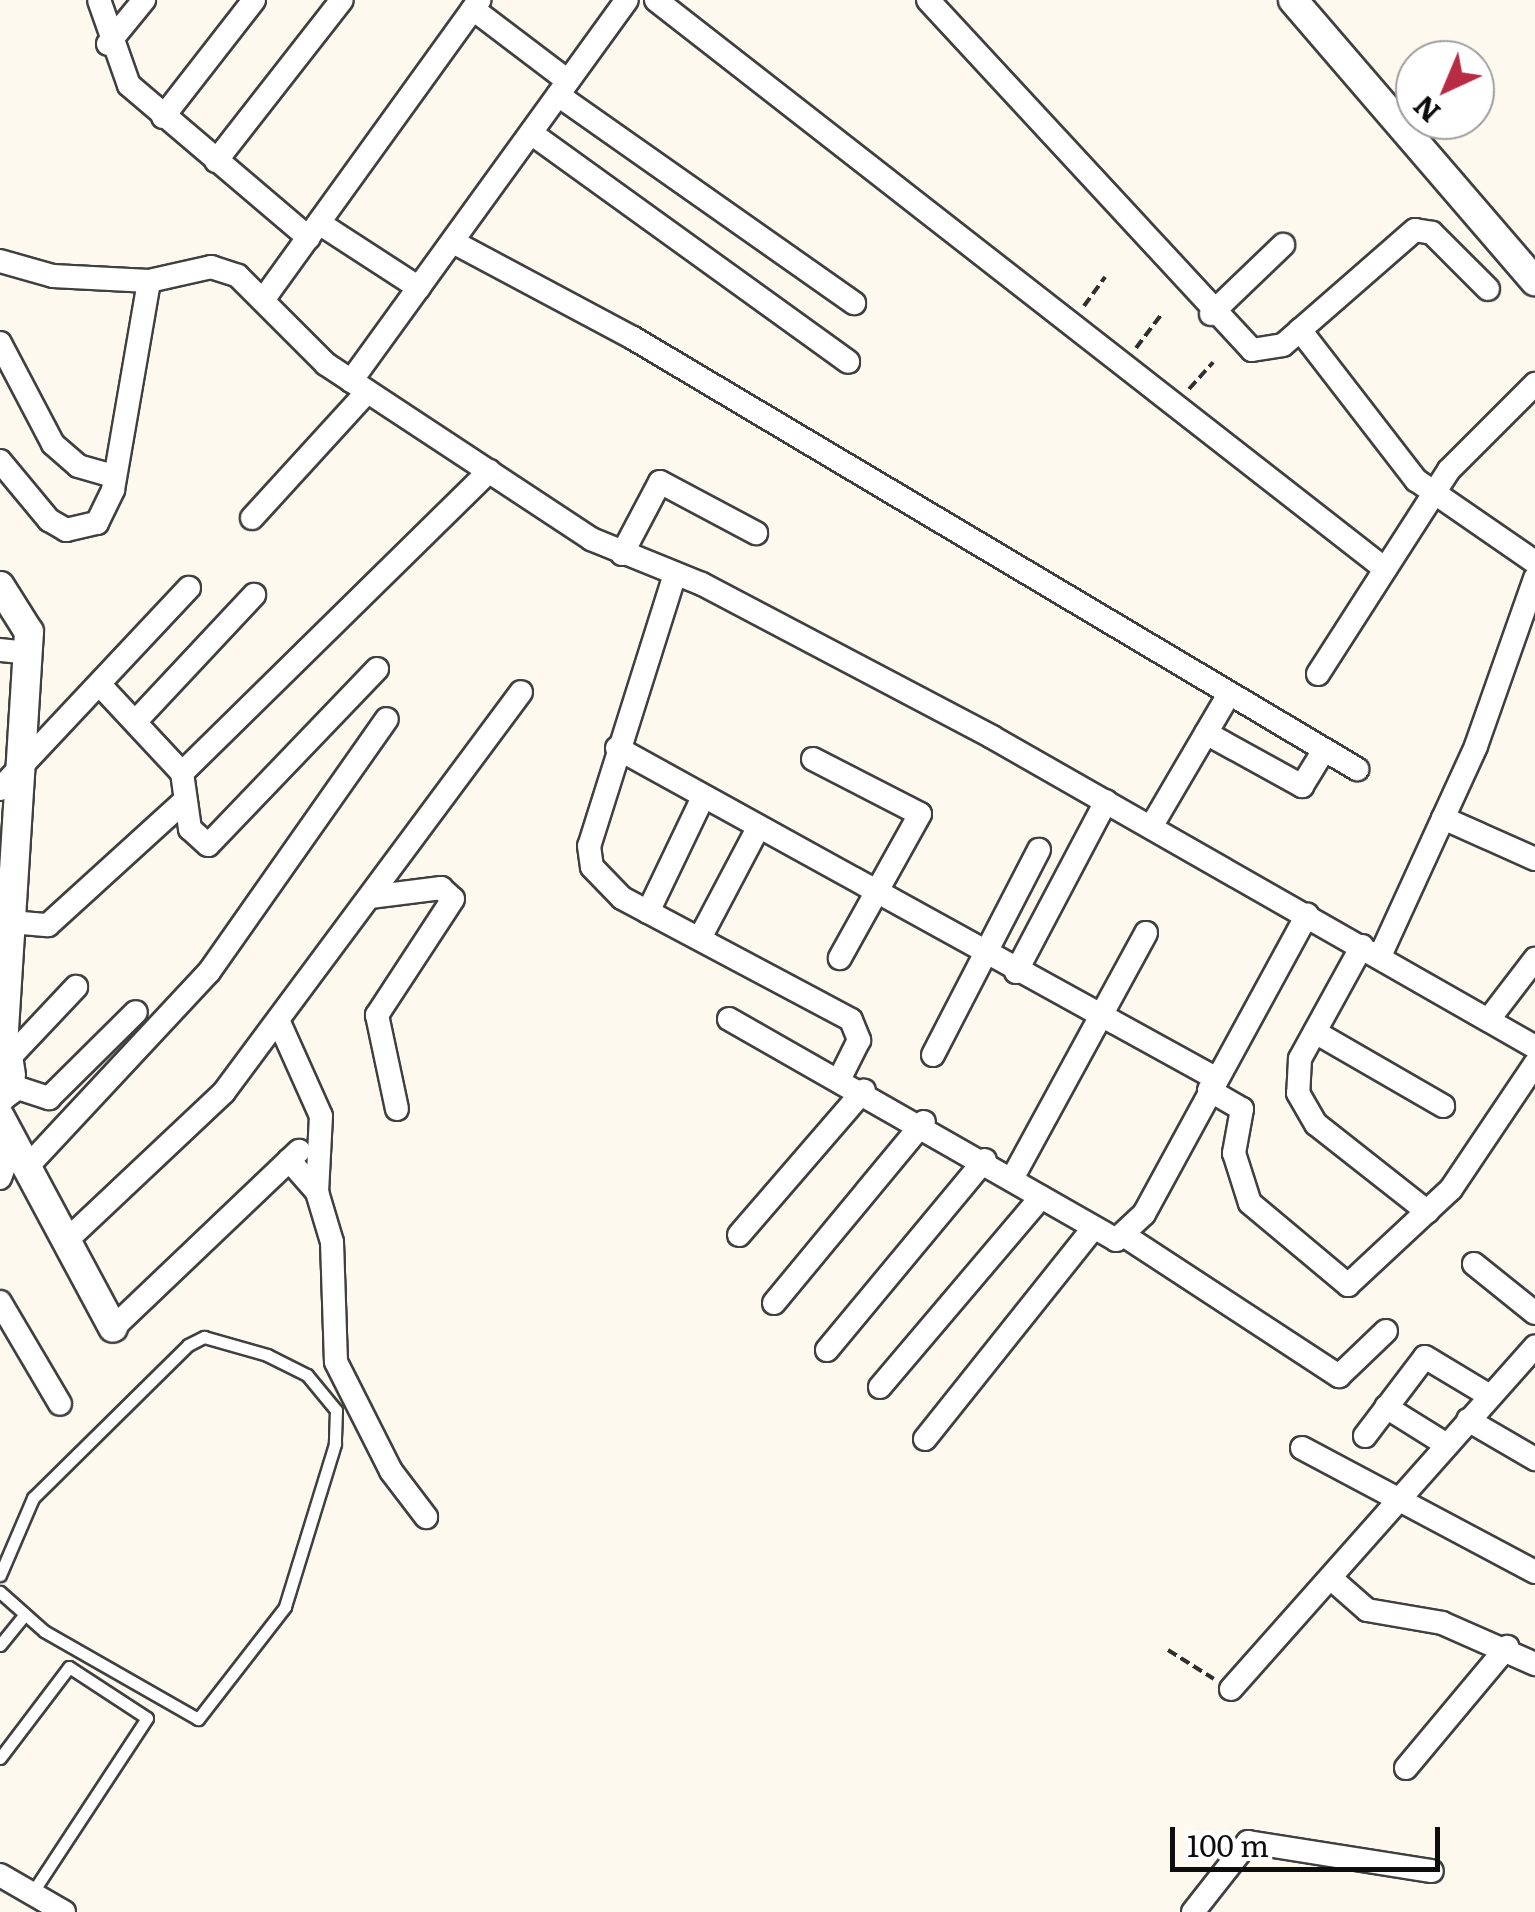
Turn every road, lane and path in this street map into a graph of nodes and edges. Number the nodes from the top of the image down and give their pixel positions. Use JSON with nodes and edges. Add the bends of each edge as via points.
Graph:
{"nodes":[{"id":1,"x":99,"y":0,"type":"edge"},
{"id":2,"x":144,"y":0,"type":"edge"},
{"id":3,"x":254,"y":0,"type":"edge"},
{"id":4,"x":342,"y":0,"type":"edge"},
{"id":5,"x":656,"y":0,"type":"edge"},
{"id":6,"x":928,"y":0,"type":"edge"},
{"id":7,"x":1293,"y":0,"type":"edge"},
{"id":8,"x":621,"y":2,"type":"edge"},
{"id":9,"x":476,"y":5,"type":"edge"},
{"id":10,"x":108,"y":44,"type":"junction"},
{"id":11,"x":563,"y":88,"type":"junction"},
{"id":12,"x":163,"y":117,"type":"junction"},
{"id":13,"x":531,"y":134,"type":"junction"},
{"id":14,"x":216,"y":161,"type":"junction"},
{"id":15,"x":314,"y":230,"type":"junction"},
{"id":16,"x":455,"y":243,"type":"junction"},
{"id":17,"x":1283,"y":245,"type":"dead end"},
{"id":18,"x":0,"y":261,"type":"edge"},
{"id":19,"x":1105,"y":276,"type":"dead end"},
{"id":20,"x":149,"y":281,"type":"junction"},
{"id":21,"x":1535,"y":281,"type":"edge"},
{"id":22,"x":419,"y":288,"type":"junction"},
{"id":23,"x":1488,"y":289,"type":"dead end"},
{"id":24,"x":263,"y":300,"type":"junction"},
{"id":25,"x":854,"y":304,"type":"dead end"},
{"id":26,"x":1211,"y":314,"type":"junction"},
{"id":27,"x":1161,"y":316,"type":"dead end"},
{"id":28,"x":1072,"y":322,"type":"junction"},
{"id":29,"x":1300,"y":330,"type":"junction"},
{"id":30,"x":0,"y":342,"type":"edge"},
{"id":31,"x":848,"y":362,"type":"dead end"},
{"id":32,"x":1213,"y":362,"type":"dead end"},
{"id":33,"x":1124,"y":364,"type":"junction"},
{"id":34,"x":1535,"y":384,"type":"edge"},
{"id":35,"x":359,"y":387,"type":"junction"},
{"id":36,"x":1176,"y":404,"type":"junction"},
{"id":37,"x":0,"y":461,"type":"edge"},
{"id":38,"x":489,"y":471,"type":"junction"},
{"id":39,"x":114,"y":476,"type":"junction"},
{"id":40,"x":1432,"y":495,"type":"junction"},
{"id":41,"x":252,"y":518,"type":"dead end"},
{"id":42,"x":756,"y":532,"type":"dead end"},
{"id":43,"x":622,"y":554,"type":"junction"},
{"id":44,"x":1535,"y":562,"type":"edge"},
{"id":45,"x":1385,"y":570,"type":"junction"},
{"id":46,"x":674,"y":574,"type":"junction"},
{"id":47,"x":1535,"y":578,"type":"edge"},
{"id":48,"x":0,"y":586,"type":"edge"},
{"id":49,"x":190,"y":588,"type":"dead end"},
{"id":50,"x":254,"y":594,"type":"dead end"},
{"id":51,"x":0,"y":650,"type":"edge"},
{"id":52,"x":28,"y":652,"type":"junction"},
{"id":53,"x":377,"y":668,"type":"dead end"},
{"id":54,"x":1318,"y":674,"type":"dead end"},
{"id":55,"x":101,"y":686,"type":"junction"},
{"id":56,"x":521,"y":692,"type":"dead end"},
{"id":57,"x":1229,"y":694,"type":"junction"},
{"id":58,"x":387,"y":718,"type":"dead end"},
{"id":59,"x":136,"y":720,"type":"junction"},
{"id":60,"x":1206,"y":733,"type":"junction"},
{"id":61,"x":617,"y":748,"type":"junction"},
{"id":62,"x":1324,"y":750,"type":"junction"},
{"id":63,"x":813,"y":758,"type":"dead end"},
{"id":64,"x":21,"y":767,"type":"junction"},
{"id":65,"x":1358,"y":769,"type":"dead end"},
{"id":66,"x":182,"y":773,"type":"junction"},
{"id":67,"x":0,"y":789,"type":"edge"},
{"id":68,"x":703,"y":797,"type":"junction"},
{"id":69,"x":1106,"y":801,"type":"junction"},
{"id":70,"x":180,"y":804,"type":"junction"},
{"id":71,"x":1443,"y":818,"type":"junction"},
{"id":72,"x":1151,"y":826,"type":"junction"},
{"id":73,"x":758,"y":828,"type":"junction"},
{"id":74,"x":1039,"y":850,"type":"dead end"},
{"id":75,"x":1535,"y":858,"type":"edge"},
{"id":76,"x":877,"y":894,"type":"junction"},
{"id":77,"x":370,"y":896,"type":"junction"},
{"id":78,"x":648,"y":912,"type":"junction"},
{"id":79,"x":1307,"y":914,"type":"junction"},
{"id":80,"x":12,"y":922,"type":"junction"},
{"id":81,"x":1146,"y":933,"type":"dead end"},
{"id":82,"x":700,"y":938,"type":"junction"},
{"id":83,"x":1371,"y":951,"type":"junction"},
{"id":84,"x":984,"y":954,"type":"junction"},
{"id":85,"x":840,"y":958,"type":"dead end"},
{"id":86,"x":1535,"y":959,"type":"edge"},
{"id":87,"x":1016,"y":972,"type":"junction"},
{"id":88,"x":76,"y":987,"type":"dead end"},
{"id":89,"x":136,"y":1012,"type":"dead end"},
{"id":90,"x":730,"y":1019,"type":"dead end"},
{"id":91,"x":1099,"y":1019,"type":"junction"},
{"id":92,"x":1489,"y":1019,"type":"junction"},
{"id":93,"x":278,"y":1020,"type":"junction"},
{"id":94,"x":1315,"y":1032,"type":"junction"},
{"id":95,"x":1535,"y":1048,"type":"edge"},
{"id":96,"x":933,"y":1055,"type":"dead end"},
{"id":97,"x":1535,"y":1064,"type":"edge"},
{"id":98,"x":840,"y":1078,"type":"junction"},
{"id":99,"x":1212,"y":1084,"type":"junction"},
{"id":100,"x":864,"y":1090,"type":"junction"},
{"id":101,"x":6,"y":1096,"type":"edge"},
{"id":102,"x":1443,"y":1106,"type":"dead end"},
{"id":103,"x":397,"y":1109,"type":"dead end"},
{"id":104,"x":924,"y":1122,"type":"junction"},
{"id":105,"x":7,"y":1129,"type":"edge"},
{"id":106,"x":985,"y":1160,"type":"junction"},
{"id":107,"x":27,"y":1168,"type":"junction"},
{"id":108,"x":1013,"y":1177,"type":"junction"},
{"id":109,"x":0,"y":1178,"type":"edge"},
{"id":110,"x":316,"y":1192,"type":"junction"},
{"id":111,"x":1041,"y":1197,"type":"junction"},
{"id":112,"x":1428,"y":1212,"type":"junction"},
{"id":113,"x":1090,"y":1232,"type":"junction"},
{"id":114,"x":739,"y":1235,"type":"dead end"},
{"id":115,"x":1125,"y":1236,"type":"junction"},
{"id":116,"x":66,"y":1241,"type":"junction"},
{"id":117,"x":1474,"y":1264,"type":"dead end"},
{"id":118,"x":0,"y":1302,"type":"edge"},
{"id":119,"x":774,"y":1303,"type":"dead end"},
{"id":120,"x":1535,"y":1313,"type":"edge"},
{"id":121,"x":113,"y":1328,"type":"joint"},
{"id":122,"x":1386,"y":1331,"type":"dead end"},
{"id":123,"x":1535,"y":1347,"type":"edge"},
{"id":124,"x":827,"y":1350,"type":"dead end"},
{"id":125,"x":880,"y":1386,"type":"dead end"},
{"id":126,"x":1490,"y":1396,"type":"junction"},
{"id":127,"x":60,"y":1404,"type":"dead end"},
{"id":128,"x":1386,"y":1407,"type":"junction"},
{"id":129,"x":1468,"y":1420,"type":"junction"},
{"id":130,"x":1365,"y":1436,"type":"dead end"},
{"id":131,"x":925,"y":1438,"type":"dead end"},
{"id":132,"x":1446,"y":1446,"type":"junction"},
{"id":133,"x":1302,"y":1448,"type":"dead end"},
{"id":134,"x":1535,"y":1458,"type":"edge"},
{"id":135,"x":1402,"y":1500,"type":"junction"},
{"id":136,"x":426,"y":1517,"type":"dead end"},
{"id":137,"x":1535,"y":1572,"type":"edge"},
{"id":138,"x":0,"y":1575,"type":"edge"},
{"id":139,"x":1334,"y":1581,"type":"junction"},
{"id":140,"x":0,"y":1592,"type":"edge"},
{"id":141,"x":22,"y":1617,"type":"junction"},
{"id":142,"x":0,"y":1645,"type":"edge"},
{"id":143,"x":1507,"y":1647,"type":"junction"},
{"id":144,"x":1168,"y":1650,"type":"dead end"},
{"id":145,"x":1535,"y":1664,"type":"edge"},
{"id":146,"x":1231,"y":1689,"type":"joint"},
{"id":147,"x":0,"y":1758,"type":"edge"},
{"id":148,"x":1406,"y":1768,"type":"dead end"},
{"id":149,"x":1432,"y":1871,"type":"dead end"},
{"id":150,"x":0,"y":1875,"type":"edge"},
{"id":151,"x":32,"y":1894,"type":"junction"},
{"id":152,"x":64,"y":1912,"type":"edge"},
{"id":153,"x":1192,"y":1912,"type":"edge"}],
"edges":[{"from":1,"to":10,"type":"street"},
{"from":2,"to":10,"type":"street"},
{"from":3,"to":12,"type":"street"},
{"from":4,"to":14,"type":"street"},
{"from":5,"to":28,"type":"street"},
{"from":6,"to":26,"type":"street","via":[[1051,124]]},
{"from":7,"to":21,"type":"street"},
{"from":8,"to":11,"type":"street"},
{"from":9,"to":11,"type":"street"},
{"from":9,"to":15,"type":"street"},
{"from":10,"to":12,"type":"street","via":[[130,85]]},
{"from":11,"to":13,"type":"street"},
{"from":11,"to":25,"type":"street"},
{"from":12,"to":14,"type":"street"},
{"from":13,"to":16,"type":"street"},
{"from":13,"to":31,"type":"street"},
{"from":14,"to":15,"type":"street"},
{"from":15,"to":22,"type":"street"},
{"from":15,"to":24,"type":"street"},
{"from":16,"to":22,"type":"street"},
{"from":16,"to":57,"type":"street","via":[[633,338]]},
{"from":17,"to":26,"type":"street"},
{"from":18,"to":20,"type":"street","via":[[53,276]]},
{"from":19,"to":28,"type":"path"},
{"from":20,"to":24,"type":"street","via":[[211,268],[238,276]]},
{"from":20,"to":39,"type":"street"},
{"from":22,"to":35,"type":"street"},
{"from":23,"to":29,"type":"street","via":[[1432,234],[1416,230]]},
{"from":24,"to":35,"type":"street"},
{"from":26,"to":29,"type":"street","via":[[1252,350],[1274,350]]},
{"from":27,"to":33,"type":"path"},
{"from":28,"to":33,"type":"street"},
{"from":29,"to":40,"type":"street"},
{"from":30,"to":39,"type":"street","via":[[52,444],[78,466]]},
{"from":32,"to":36,"type":"path"},
{"from":33,"to":36,"type":"street"},
{"from":34,"to":40,"type":"street","via":[[1470,444]]},
{"from":35,"to":38,"type":"street"},
{"from":35,"to":41,"type":"street"},
{"from":36,"to":45,"type":"street"},
{"from":37,"to":39,"type":"street","via":[[43,516],[66,530],[97,523]]},
{"from":38,"to":43,"type":"street"},
{"from":38,"to":66,"type":"street"},
{"from":40,"to":44,"type":"street"},
{"from":40,"to":45,"type":"street"},
{"from":42,"to":43,"type":"street","via":[[660,482]]},
{"from":43,"to":46,"type":"street"},
{"from":45,"to":54,"type":"street"},
{"from":46,"to":61,"type":"street"},
{"from":46,"to":69,"type":"street"},
{"from":47,"to":71,"type":"street"},
{"from":48,"to":52,"type":"street","via":[[29,632]]},
{"from":49,"to":55,"type":"street"},
{"from":50,"to":59,"type":"street"},
{"from":51,"to":52,"type":"street"},
{"from":52,"to":64,"type":"street"},
{"from":53,"to":70,"type":"street","via":[[208,845]]},
{"from":55,"to":59,"type":"street"},
{"from":55,"to":64,"type":"street"},
{"from":56,"to":77,"type":"street"},
{"from":57,"to":60,"type":"street"},
{"from":57,"to":62,"type":"street"},
{"from":58,"to":107,"type":"street","via":[[210,972]]},
{"from":59,"to":66,"type":"street"},
{"from":60,"to":62,"type":"street","via":[[1302,786]]},
{"from":60,"to":72,"type":"street"},
{"from":61,"to":68,"type":"street"},
{"from":61,"to":78,"type":"street","via":[[589,856],[608,889]]},
{"from":62,"to":65,"type":"street"},
{"from":63,"to":76,"type":"street","via":[[920,814]]},
{"from":64,"to":67,"type":"street"},
{"from":64,"to":80,"type":"street"},
{"from":66,"to":70,"type":"street"},
{"from":68,"to":73,"type":"street"},
{"from":68,"to":78,"type":"street"},
{"from":69,"to":72,"type":"street"},
{"from":69,"to":87,"type":"street"},
{"from":70,"to":80,"type":"street","via":[[48,925]]},
{"from":71,"to":75,"type":"street"},
{"from":71,"to":83,"type":"street"},
{"from":72,"to":79,"type":"street"},
{"from":73,"to":76,"type":"street"},
{"from":73,"to":82,"type":"street"},
{"from":74,"to":84,"type":"street"},
{"from":76,"to":84,"type":"street"},
{"from":76,"to":85,"type":"street"},
{"from":77,"to":93,"type":"street"},
{"from":77,"to":103,"type":"street","via":[[441,888],[453,899],[377,1015]]},
{"from":78,"to":82,"type":"street"},
{"from":79,"to":83,"type":"street"},
{"from":79,"to":99,"type":"street"},
{"from":80,"to":101,"type":"street"},
{"from":81,"to":91,"type":"street"},
{"from":82,"to":98,"type":"street","via":[[851,1020],[859,1040]]},
{"from":83,"to":92,"type":"street"},
{"from":83,"to":94,"type":"street"},
{"from":84,"to":87,"type":"street"},
{"from":84,"to":96,"type":"street"},
{"from":86,"to":92,"type":"street"},
{"from":87,"to":91,"type":"street"},
{"from":88,"to":101,"type":"street","via":[[11,1056]]},
{"from":89,"to":101,"type":"street","via":[[50,1098]]},
{"from":90,"to":98,"type":"street"},
{"from":91,"to":99,"type":"street"},
{"from":91,"to":108,"type":"street"},
{"from":92,"to":95,"type":"street"},
{"from":93,"to":110,"type":"street","via":[[321,1116]]},
{"from":93,"to":116,"type":"street","via":[[224,1092]]},
{"from":94,"to":102,"type":"street"},
{"from":94,"to":112,"type":"street","via":[[1300,1059],[1302,1110]]},
{"from":97,"to":112,"type":"street"},
{"from":98,"to":100,"type":"street"},
{"from":99,"to":112,"type":"street","via":[[1242,1110],[1238,1186],[1336,1280],[1360,1280]]},
{"from":99,"to":115,"type":"street"},
{"from":100,"to":104,"type":"street"},
{"from":100,"to":114,"type":"street"},
{"from":104,"to":106,"type":"street"},
{"from":104,"to":119,"type":"street"},
{"from":105,"to":107,"type":"street"},
{"from":105,"to":109,"type":"street"},
{"from":106,"to":108,"type":"street"},
{"from":106,"to":124,"type":"street"},
{"from":107,"to":116,"type":"street"},
{"from":108,"to":111,"type":"street"},
{"from":110,"to":121,"type":"street","via":[[294,1154]]},
{"from":110,"to":136,"type":"street","via":[[332,1242],[327,1300],[336,1362],[391,1471]]},
{"from":111,"to":113,"type":"street"},
{"from":111,"to":125,"type":"street"},
{"from":113,"to":115,"type":"street"},
{"from":113,"to":131,"type":"street"},
{"from":115,"to":122,"type":"street","via":[[1340,1376]]},
{"from":116,"to":121,"type":"street"},
{"from":117,"to":120,"type":"street"},
{"from":118,"to":127,"type":"street"},
{"from":123,"to":126,"type":"street"},
{"from":126,"to":128,"type":"street","via":[[1425,1357]]},
{"from":126,"to":129,"type":"street"},
{"from":128,"to":130,"type":"street"},
{"from":128,"to":132,"type":"street"},
{"from":129,"to":132,"type":"street"},
{"from":129,"to":134,"type":"street"},
{"from":132,"to":135,"type":"street"},
{"from":133,"to":135,"type":"street"},
{"from":135,"to":137,"type":"street"},
{"from":135,"to":139,"type":"street"},
{"from":138,"to":141,"type":"lane","via":[[33,1498],[188,1345],[204,1337],[308,1375],[336,1410],[335,1444],[285,1607],[198,1719]]},
{"from":139,"to":143,"type":"street","via":[[1376,1614],[1442,1623]]},
{"from":139,"to":146,"type":"street"},
{"from":140,"to":141,"type":"lane"},
{"from":141,"to":142,"type":"lane"},
{"from":143,"to":145,"type":"street"},
{"from":143,"to":148,"type":"street"},
{"from":144,"to":146,"type":"path"},
{"from":147,"to":151,"type":"lane","via":[[69,1667],[147,1718]]},
{"from":149,"to":153,"type":"street","via":[[1248,1842]]},
{"from":150,"to":151,"type":"street"},
{"from":151,"to":152,"type":"street"}]}
